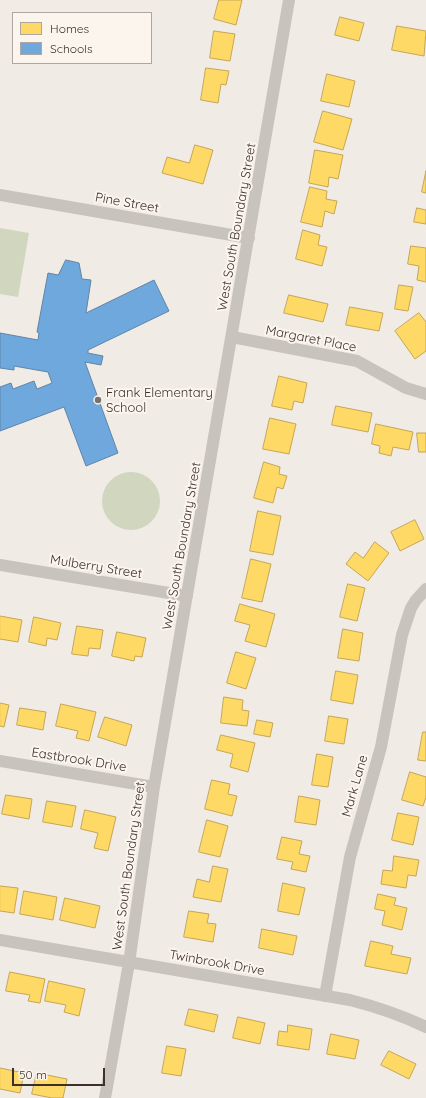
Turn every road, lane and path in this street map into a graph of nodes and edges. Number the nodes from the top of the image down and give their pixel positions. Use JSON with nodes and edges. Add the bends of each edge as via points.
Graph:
{"nodes":[{"id":1,"x":289,"y":0,"type":"edge"},
{"id":2,"x":0,"y":196,"type":"edge"},
{"id":3,"x":249,"y":238,"type":"junction"},
{"id":4,"x":232,"y":337,"type":"junction"},
{"id":5,"x":426,"y":394,"type":"edge"},
{"id":6,"x":0,"y":565,"type":"edge"},
{"id":7,"x":426,"y":589,"type":"edge"},
{"id":8,"x":187,"y":596,"type":"junction"},
{"id":9,"x":0,"y":761,"type":"edge"},
{"id":10,"x":154,"y":787,"type":"junction"},
{"id":11,"x":0,"y":940,"type":"edge"},
{"id":12,"x":129,"y":963,"type":"junction"},
{"id":13,"x":325,"y":996,"type":"junction"},
{"id":14,"x":426,"y":1027,"type":"edge"},
{"id":15,"x":105,"y":1098,"type":"edge"}],
"edges":[{"from":1,"to":3,"type":"street","name":"West South Boundary Street"},
{"from":2,"to":3,"type":"street","name":"Pine Street"},
{"from":3,"to":4,"type":"street","name":"West South Boundary Street"},
{"from":4,"to":5,"type":"street","name":"Margaret Place","via":[[357,361],[406,388]]},
{"from":4,"to":8,"type":"street","name":"West South Boundary Street"},
{"from":6,"to":8,"type":"street","name":"Mulberry Street"},
{"from":7,"to":13,"type":"street","name":"Mark Lane","via":[[411,608],[402,635],[381,747],[350,857]]},
{"from":8,"to":10,"type":"street","name":"West South Boundary Street"},
{"from":9,"to":10,"type":"street","name":"Eastbrook Drive"},
{"from":10,"to":12,"type":"street","name":"West South Boundary Street"},
{"from":11,"to":12,"type":"street","name":"Twinbrook Drive"},
{"from":12,"to":13,"type":"street","name":"Twinbrook Drive"},
{"from":12,"to":15,"type":"street","name":"West South Boundary Street"},
{"from":13,"to":14,"type":"street","name":"Twinbrook Drive","via":[[377,1007]]}]}
